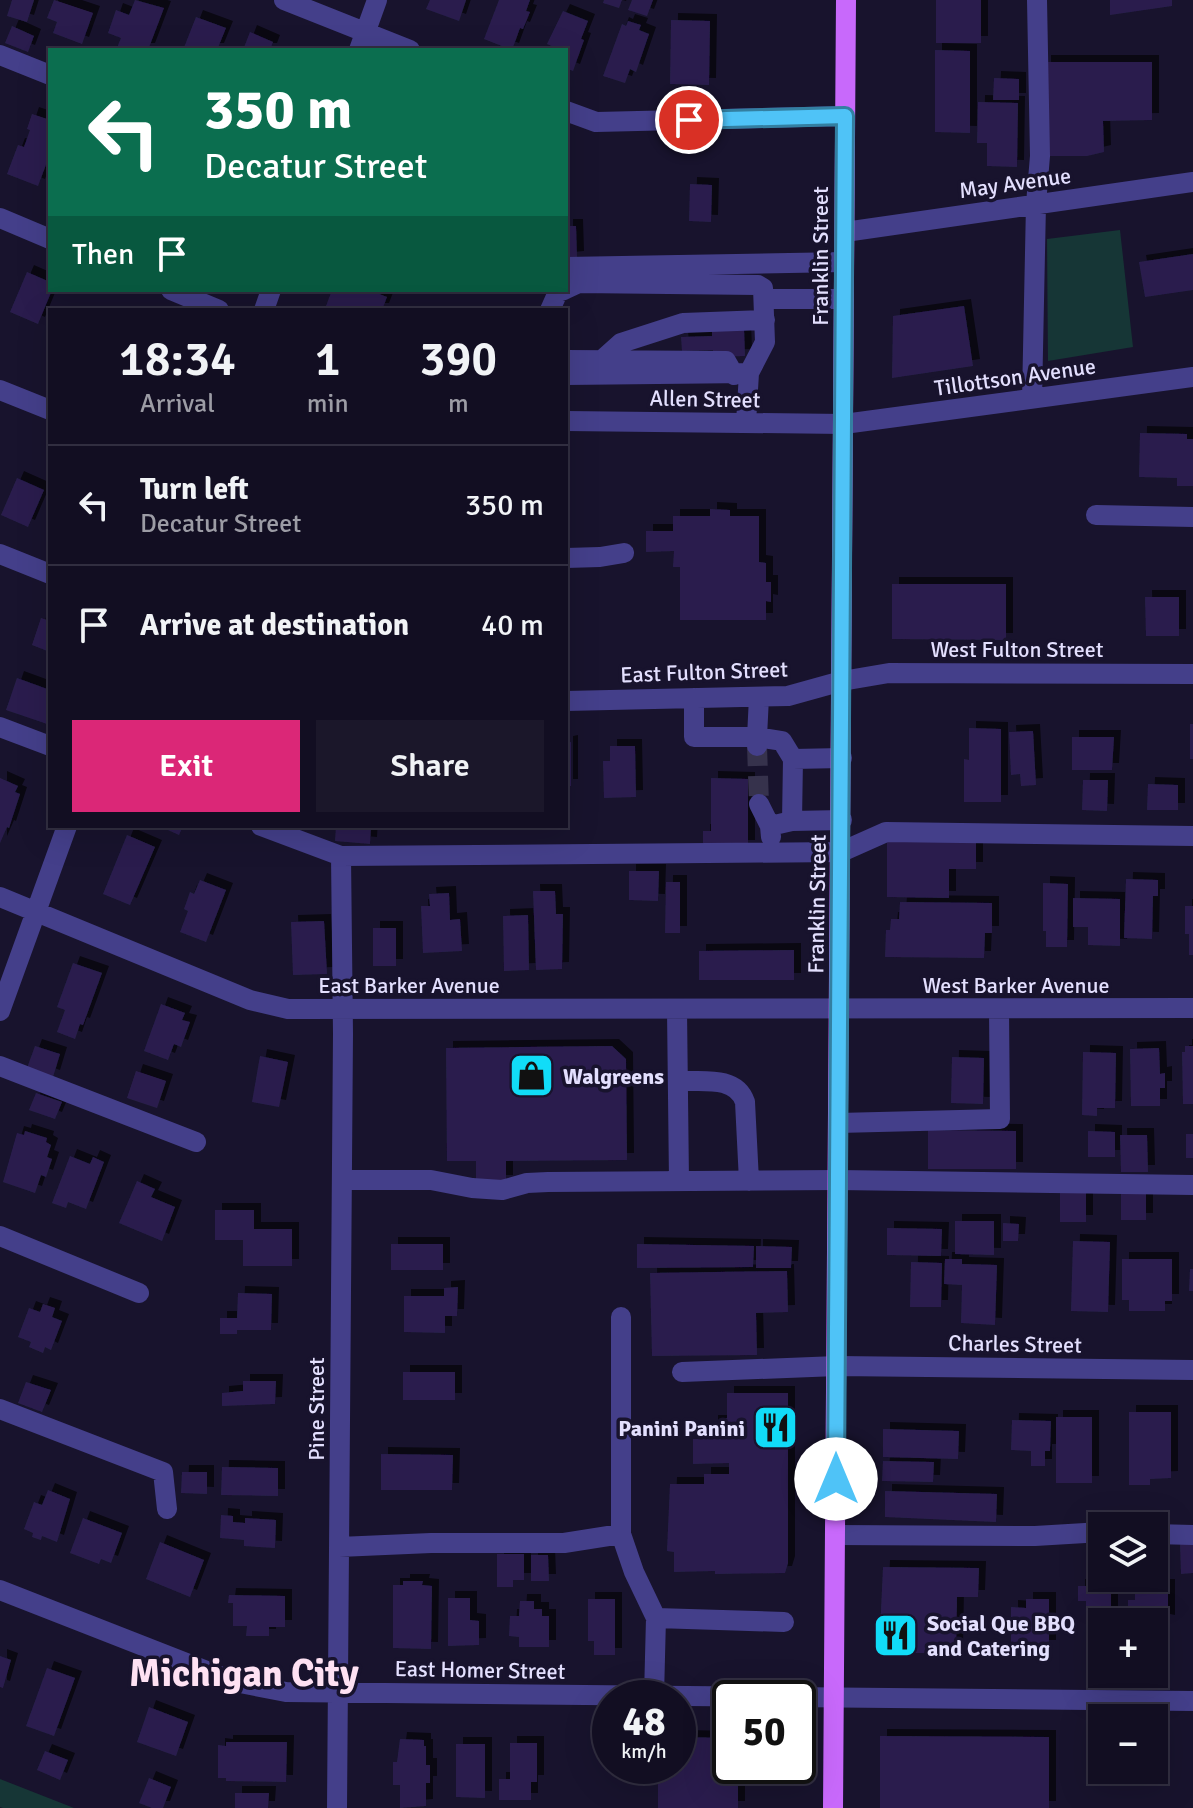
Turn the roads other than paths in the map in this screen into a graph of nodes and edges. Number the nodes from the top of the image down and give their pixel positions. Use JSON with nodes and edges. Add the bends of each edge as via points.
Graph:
{"nodes":[{"id":1,"x":284,"y":0,"type":"edge"},
{"id":2,"x":377,"y":0,"type":"edge"},
{"id":3,"x":846,"y":0,"type":"edge"},
{"id":4,"x":1037,"y":0,"type":"edge"},
{"id":5,"x":362,"y":41,"type":"edge"},
{"id":6,"x":399,"y":48,"type":"edge"},
{"id":7,"x":0,"y":55,"type":"edge"},
{"id":8,"x":48,"y":74,"type":"edge"},
{"id":9,"x":568,"y":112,"type":"edge"},
{"id":10,"x":845,"y":116,"type":"junction"},
{"id":11,"x":1193,"y":182,"type":"edge"},
{"id":12,"x":1036,"y":204,"type":"junction"},
{"id":13,"x":0,"y":218,"type":"edge"},
{"id":14,"x":845,"y":232,"type":"junction"},
{"id":15,"x":48,"y":238,"type":"edge"},
{"id":16,"x":844,"y":262,"type":"junction"},
{"id":17,"x":568,"y":267,"type":"edge"},
{"id":18,"x":568,"y":288,"type":"edge"},
{"id":19,"x":176,"y":292,"type":"edge"},
{"id":20,"x":766,"y":299,"type":"junction"},
{"id":21,"x":844,"y":299,"type":"junction"},
{"id":22,"x":214,"y":308,"type":"edge"},
{"id":23,"x":765,"y":320,"type":"junction"},
{"id":24,"x":568,"y":360,"type":"edge"},
{"id":25,"x":602,"y":360,"type":"junction"},
{"id":26,"x":741,"y":374,"type":"junction"},
{"id":27,"x":568,"y":375,"type":"edge"},
{"id":28,"x":1193,"y":377,"type":"edge"},
{"id":29,"x":0,"y":390,"type":"edge"},
{"id":30,"x":1032,"y":399,"type":"junction"},
{"id":31,"x":48,"y":409,"type":"edge"},
{"id":32,"x":568,"y":421,"type":"edge"},
{"id":33,"x":746,"y":423,"type":"junction"},
{"id":34,"x":844,"y":424,"type":"junction"},
{"id":35,"x":1096,"y":515,"type":"dead end"},
{"id":36,"x":1193,"y":517,"type":"edge"},
{"id":37,"x":624,"y":553,"type":"dead end"},
{"id":38,"x":0,"y":554,"type":"edge"},
{"id":39,"x":568,"y":558,"type":"edge"},
{"id":40,"x":48,"y":573,"type":"edge"},
{"id":41,"x":1193,"y":674,"type":"edge"},
{"id":42,"x":842,"y":681,"type":"junction"},
{"id":43,"x":759,"y":697,"type":"junction"},
{"id":44,"x":694,"y":698,"type":"junction"},
{"id":45,"x":568,"y":701,"type":"edge"},
{"id":46,"x":0,"y":727,"type":"edge"},
{"id":47,"x":757,"y":742,"type":"junction"},
{"id":48,"x":48,"y":745,"type":"edge"},
{"id":49,"x":842,"y":758,"type":"junction"},
{"id":50,"x":793,"y":759,"type":"junction"},
{"id":51,"x":759,"y":804,"type":"tunnel mouth"},
{"id":52,"x":842,"y":820,"type":"junction"},
{"id":53,"x":792,"y":821,"type":"junction"},
{"id":54,"x":770,"y":826,"type":"junction"},
{"id":55,"x":66,"y":828,"type":"edge"},
{"id":56,"x":266,"y":828,"type":"edge"},
{"id":57,"x":1193,"y":836,"type":"edge"},
{"id":58,"x":773,"y":852,"type":"junction"},
{"id":59,"x":841,"y":852,"type":"junction"},
{"id":60,"x":341,"y":856,"type":"junction"},
{"id":61,"x":0,"y":897,"type":"edge"},
{"id":62,"x":36,"y":911,"type":"junction"},
{"id":63,"x":1193,"y":1008,"type":"edge"},
{"id":64,"x":343,"y":1009,"type":"junction"},
{"id":65,"x":999,"y":1009,"type":"junction"},
{"id":66,"x":677,"y":1010,"type":"junction"},
{"id":67,"x":840,"y":1010,"type":"junction"},
{"id":68,"x":0,"y":1011,"type":"edge"},
{"id":69,"x":0,"y":1066,"type":"edge"},
{"id":70,"x":678,"y":1081,"type":"junction"},
{"id":71,"x":838,"y":1123,"type":"junction"},
{"id":72,"x":196,"y":1142,"type":"dead end"},
{"id":73,"x":342,"y":1180,"type":"junction"},
{"id":74,"x":838,"y":1180,"type":"junction"},
{"id":75,"x":679,"y":1181,"type":"junction"},
{"id":76,"x":749,"y":1181,"type":"junction"},
{"id":77,"x":1193,"y":1185,"type":"edge"},
{"id":78,"x":0,"y":1236,"type":"edge"},
{"id":79,"x":139,"y":1293,"type":"dead end"},
{"id":80,"x":621,"y":1317,"type":"dead end"},
{"id":81,"x":837,"y":1366,"type":"junction"},
{"id":82,"x":1193,"y":1370,"type":"edge"},
{"id":83,"x":682,"y":1372,"type":"dead end"},
{"id":84,"x":0,"y":1409,"type":"edge"},
{"id":85,"x":167,"y":1509,"type":"dead end"},
{"id":86,"x":1088,"y":1533,"type":"edge"},
{"id":87,"x":621,"y":1534,"type":"junction"},
{"id":88,"x":1168,"y":1534,"type":"edge"},
{"id":89,"x":835,"y":1535,"type":"junction"},
{"id":90,"x":1193,"y":1535,"type":"edge"},
{"id":91,"x":339,"y":1547,"type":"junction"},
{"id":92,"x":0,"y":1590,"type":"edge"},
{"id":93,"x":656,"y":1618,"type":"junction"},
{"id":94,"x":784,"y":1622,"type":"dead end"},
{"id":95,"x":654,"y":1680,"type":"edge"},
{"id":96,"x":338,"y":1693,"type":"junction"},
{"id":97,"x":592,"y":1695,"type":"edge"},
{"id":98,"x":696,"y":1696,"type":"edge"},
{"id":99,"x":835,"y":1698,"type":"junction"},
{"id":100,"x":1193,"y":1701,"type":"edge"},
{"id":101,"x":337,"y":1808,"type":"edge"},
{"id":102,"x":833,"y":1808,"type":"edge"}],
"edges":[{"from":1,"to":5,"type":"street"},
{"from":2,"to":5,"type":"street"},
{"from":3,"to":10,"type":"main road","name":"Franklin Street"},
{"from":4,"to":12,"type":"street"},
{"from":5,"to":6,"type":"street"},
{"from":7,"to":8,"type":"street"},
{"from":9,"to":10,"type":"street","via":[[596,122]]},
{"from":10,"to":14,"type":"main road","name":"Franklin Street"},
{"from":11,"to":12,"type":"street","name":"May Avenue"},
{"from":12,"to":14,"type":"street","name":"May Avenue"},
{"from":12,"to":30,"type":"street"},
{"from":13,"to":15,"type":"street"},
{"from":14,"to":16,"type":"main road","name":"Franklin Street"},
{"from":16,"to":17,"type":"street"},
{"from":16,"to":21,"type":"main road","name":"Franklin Street"},
{"from":18,"to":20,"type":"street","via":[[579,283],[758,285]]},
{"from":19,"to":22,"type":"street"},
{"from":20,"to":21,"type":"street"},
{"from":20,"to":23,"type":"street"},
{"from":21,"to":34,"type":"main road","name":"Franklin Street"},
{"from":23,"to":25,"type":"street","via":[[683,323],[621,343]]},
{"from":23,"to":26,"type":"street","via":[[765,342]]},
{"from":24,"to":25,"type":"street"},
{"from":25,"to":26,"type":"street","via":[[726,361]]},
{"from":26,"to":27,"type":"street"},
{"from":26,"to":33,"type":"street"},
{"from":28,"to":30,"type":"street","name":"Tillottson Avenue"},
{"from":29,"to":31,"type":"street"},
{"from":30,"to":34,"type":"street","name":"Tillottson Avenue"},
{"from":32,"to":33,"type":"street","name":"Allen Street"},
{"from":33,"to":34,"type":"street","name":"Allen Street"},
{"from":34,"to":42,"type":"main road","name":"Franklin Street"},
{"from":35,"to":36,"type":"street"},
{"from":37,"to":39,"type":"street"},
{"from":38,"to":40,"type":"street"},
{"from":41,"to":42,"type":"street","name":"West Fulton Street","via":[[889,673]]},
{"from":42,"to":43,"type":"street","name":"East Fulton Street","via":[[788,696]]},
{"from":42,"to":49,"type":"main road","name":"Franklin Street"},
{"from":43,"to":44,"type":"street","name":"East Fulton Street"},
{"from":43,"to":47,"type":"street"},
{"from":44,"to":45,"type":"street","name":"East Fulton Street"},
{"from":44,"to":47,"type":"street","via":[[694,737]]},
{"from":46,"to":48,"type":"street"},
{"from":47,"to":50,"type":"street","via":[[782,741]]},
{"from":49,"to":50,"type":"street"},
{"from":49,"to":52,"type":"main road","name":"Franklin Street"},
{"from":50,"to":53,"type":"street"},
{"from":51,"to":54,"type":"street"},
{"from":52,"to":53,"type":"street"},
{"from":52,"to":59,"type":"main road","name":"Franklin Street"},
{"from":53,"to":54,"type":"street"},
{"from":54,"to":58,"type":"street"},
{"from":55,"to":62,"type":"street"},
{"from":56,"to":60,"type":"street"},
{"from":57,"to":59,"type":"street","via":[[886,832]]},
{"from":58,"to":59,"type":"street"},
{"from":58,"to":60,"type":"street"},
{"from":59,"to":67,"type":"main road","name":"Franklin Street"},
{"from":60,"to":64,"type":"street","name":"Pine Street"},
{"from":61,"to":62,"type":"street","name":"East Barker Avenue"},
{"from":62,"to":64,"type":"street","name":"East Barker Avenue","via":[[250,1000],[288,1009]]},
{"from":62,"to":68,"type":"street"},
{"from":63,"to":65,"type":"street","name":"West Barker Avenue"},
{"from":64,"to":66,"type":"street","name":"East Barker Avenue"},
{"from":64,"to":73,"type":"street","name":"Pine Street"},
{"from":65,"to":67,"type":"street","name":"West Barker Avenue"},
{"from":65,"to":71,"type":"street","via":[[1000,1119]]},
{"from":66,"to":67,"type":"street","name":"East Barker Avenue"},
{"from":66,"to":70,"type":"street"},
{"from":67,"to":71,"type":"main road","name":"Franklin Street"},
{"from":69,"to":72,"type":"street"},
{"from":70,"to":75,"type":"street"},
{"from":70,"to":76,"type":"street","via":[[724,1083],[742,1093]]},
{"from":71,"to":74,"type":"main road","name":"Franklin Street"},
{"from":73,"to":75,"type":"street","via":[[431,1180],[502,1190],[527,1183]]},
{"from":73,"to":91,"type":"street","name":"Pine Street"},
{"from":74,"to":76,"type":"street"},
{"from":74,"to":77,"type":"street"},
{"from":74,"to":81,"type":"main road","name":"Franklin Street"},
{"from":75,"to":76,"type":"street"},
{"from":78,"to":79,"type":"street"},
{"from":80,"to":87,"type":"street"},
{"from":81,"to":82,"type":"street","name":"Charles Street"},
{"from":81,"to":83,"type":"street","name":"Charles Street"},
{"from":81,"to":89,"type":"main road","name":"Franklin Street"},
{"from":84,"to":85,"type":"street","via":[[163,1472]]},
{"from":86,"to":89,"type":"street"},
{"from":87,"to":91,"type":"street","via":[[564,1543]]},
{"from":87,"to":93,"type":"street"},
{"from":88,"to":90,"type":"street"},
{"from":89,"to":99,"type":"main road","name":"Franklin Street"},
{"from":91,"to":96,"type":"street","name":"Pine Street"},
{"from":92,"to":96,"type":"street","name":"East Homer Street","via":[[235,1682],[286,1692]]},
{"from":93,"to":94,"type":"street"},
{"from":93,"to":95,"type":"street"},
{"from":96,"to":97,"type":"street","name":"East Homer Street"},
{"from":96,"to":101,"type":"street","name":"Pine Street"},
{"from":98,"to":99,"type":"street","name":"East Homer Street"},
{"from":99,"to":100,"type":"street","name":"East Homer Street"},
{"from":99,"to":102,"type":"main road","name":"Franklin Street"}]}
